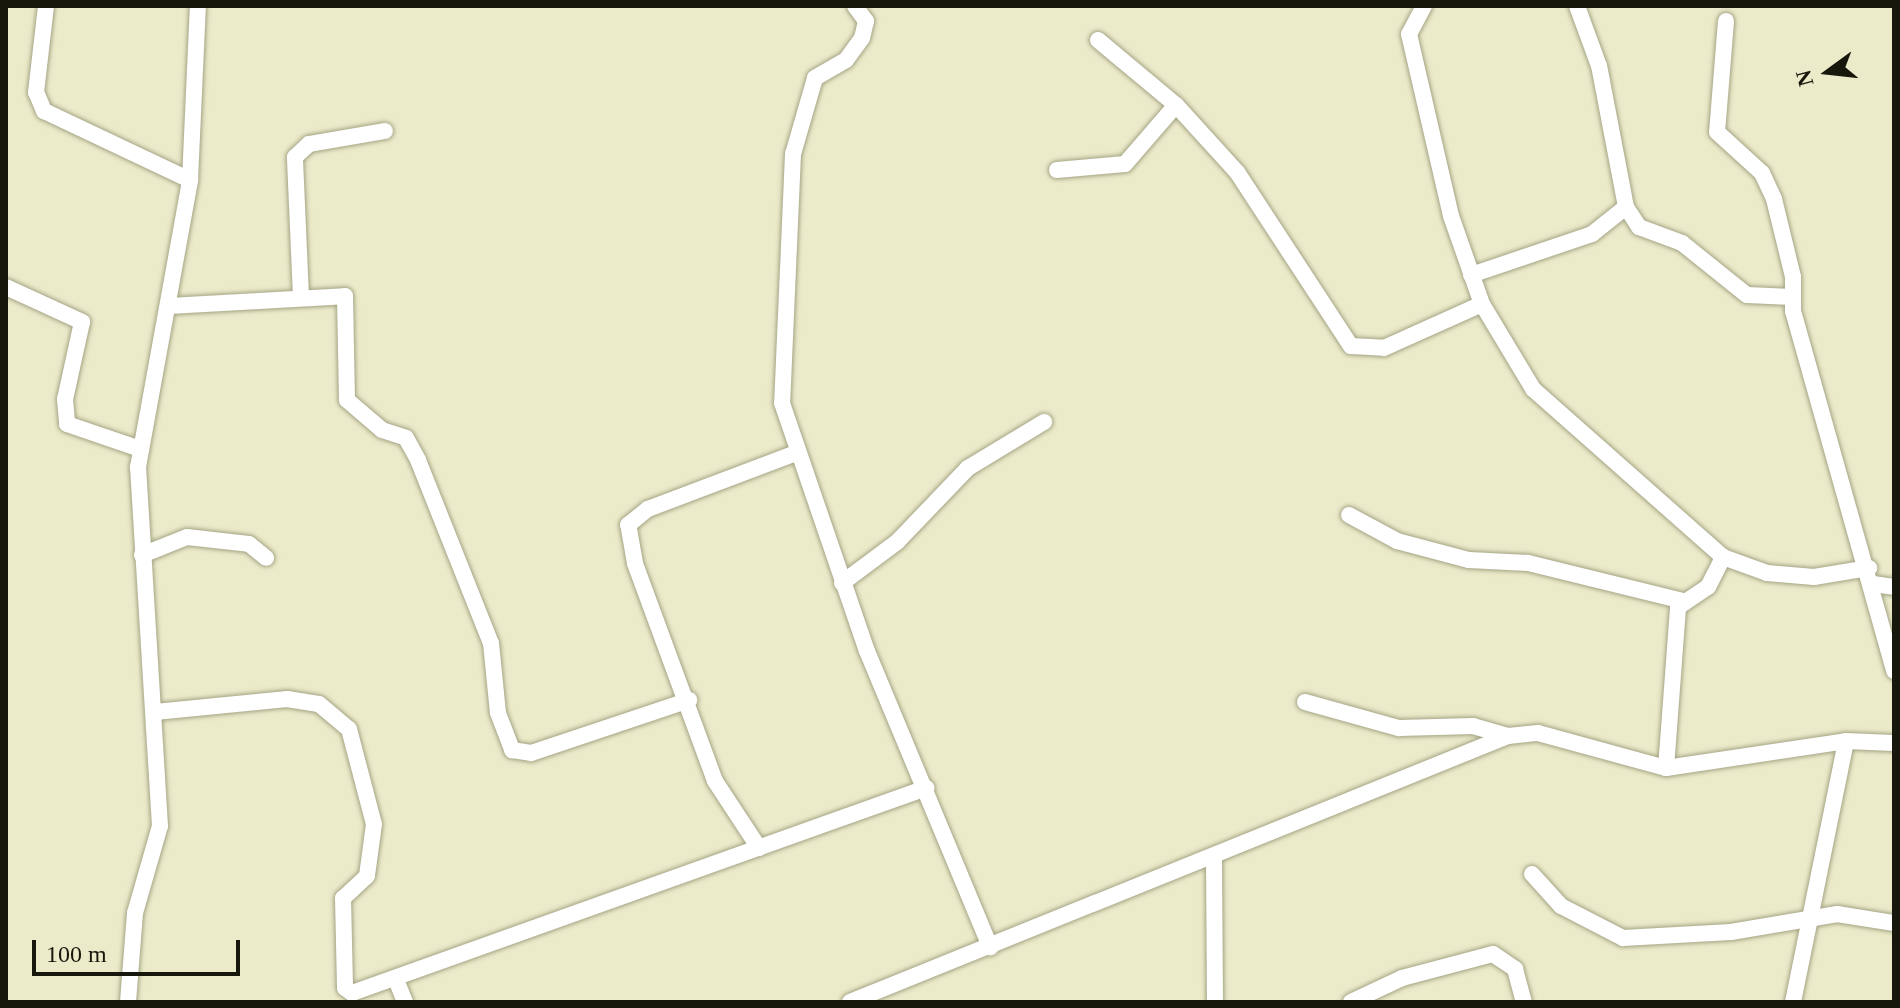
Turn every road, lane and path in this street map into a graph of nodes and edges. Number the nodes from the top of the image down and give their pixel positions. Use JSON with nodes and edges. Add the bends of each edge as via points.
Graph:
{"nodes":[{"id":1,"x":46,"y":6,"type":"edge"},
{"id":2,"x":198,"y":6,"type":"edge"},
{"id":3,"x":855,"y":6,"type":"edge"},
{"id":4,"x":1424,"y":6,"type":"edge"},
{"id":5,"x":1577,"y":6,"type":"edge"},
{"id":6,"x":1726,"y":21,"type":"dead end"},
{"id":7,"x":1098,"y":40,"type":"dead end"},
{"id":8,"x":1176,"y":105,"type":"junction"},
{"id":9,"x":385,"y":131,"type":"dead end"},
{"id":10,"x":1057,"y":170,"type":"dead end"},
{"id":11,"x":190,"y":180,"type":"junction"},
{"id":12,"x":1626,"y":207,"type":"junction"},
{"id":13,"x":1471,"y":275,"type":"junction"},
{"id":14,"x":6,"y":287,"type":"edge"},
{"id":15,"x":301,"y":297,"type":"junction"},
{"id":16,"x":1792,"y":297,"type":"junction"},
{"id":17,"x":1482,"y":304,"type":"junction"},
{"id":18,"x":168,"y":306,"type":"junction"},
{"id":19,"x":1044,"y":422,"type":"dead end"},
{"id":20,"x":140,"y":449,"type":"junction"},
{"id":21,"x":796,"y":453,"type":"junction"},
{"id":22,"x":1349,"y":515,"type":"dead end"},
{"id":23,"x":142,"y":555,"type":"junction"},
{"id":24,"x":1723,"y":557,"type":"junction"},
{"id":25,"x":266,"y":558,"type":"dead end"},
{"id":26,"x":1871,"y":576,"type":"junction"},
{"id":27,"x":842,"y":583,"type":"junction"},
{"id":28,"x":1894,"y":587,"type":"edge"},
{"id":29,"x":1683,"y":601,"type":"junction"},
{"id":30,"x":1894,"y":671,"type":"edge"},
{"id":31,"x":689,"y":700,"type":"junction"},
{"id":32,"x":1305,"y":702,"type":"dead end"},
{"id":33,"x":155,"y":712,"type":"junction"},
{"id":34,"x":1508,"y":736,"type":"junction"},
{"id":35,"x":1846,"y":741,"type":"junction"},
{"id":36,"x":1894,"y":743,"type":"edge"},
{"id":37,"x":1666,"y":768,"type":"junction"},
{"id":38,"x":926,"y":788,"type":"junction"},
{"id":39,"x":759,"y":848,"type":"junction"},
{"id":40,"x":1214,"y":860,"type":"junction"},
{"id":41,"x":1532,"y":874,"type":"dead end"},
{"id":42,"x":1808,"y":923,"type":"junction"},
{"id":43,"x":1894,"y":923,"type":"edge"},
{"id":44,"x":990,"y":947,"type":"junction"},
{"id":45,"x":397,"y":982,"type":"junction"},
{"id":46,"x":128,"y":1002,"type":"edge"},
{"id":47,"x":405,"y":1002,"type":"edge"},
{"id":48,"x":850,"y":1002,"type":"edge"},
{"id":49,"x":1215,"y":1002,"type":"edge"},
{"id":50,"x":1351,"y":1002,"type":"edge"},
{"id":51,"x":1524,"y":1002,"type":"edge"},
{"id":52,"x":1793,"y":1002,"type":"edge"}],
"edges":[{"from":1,"to":11,"type":"street","via":[[36,92],[44,111]]},
{"from":2,"to":11,"type":"street"},
{"from":3,"to":21,"type":"street","via":[[866,21],[862,38],[846,60],[815,78],[793,154],[782,403]]},
{"from":4,"to":13,"type":"street","via":[[1409,34]]},
{"from":5,"to":12,"type":"street","via":[[1599,66]]},
{"from":6,"to":16,"type":"street","via":[[1714,118],[1722,140],[1769,184]]},
{"from":7,"to":8,"type":"street"},
{"from":8,"to":10,"type":"street","via":[[1125,164]]},
{"from":8,"to":17,"type":"street","via":[[1246,183],[1351,346],[1395,345]]},
{"from":9,"to":15,"type":"street","via":[[309,144],[295,157]]},
{"from":11,"to":18,"type":"street"},
{"from":12,"to":13,"type":"street","via":[[1592,234]]},
{"from":12,"to":16,"type":"street","via":[[1639,227],[1682,243],[1747,295]]},
{"from":13,"to":17,"type":"street"},
{"from":14,"to":20,"type":"street","via":[[82,322],[65,399],[67,424]]},
{"from":15,"to":18,"type":"street"},
{"from":15,"to":31,"type":"street","via":[[345,296],[347,400],[382,430],[406,438],[418,460],[491,643],[498,713],[512,750],[531,753]]},
{"from":16,"to":26,"type":"street"},
{"from":17,"to":24,"type":"street","via":[[1533,389]]},
{"from":18,"to":20,"type":"street"},
{"from":19,"to":27,"type":"street","via":[[968,468],[897,542]]},
{"from":20,"to":23,"type":"street"},
{"from":21,"to":27,"type":"street"},
{"from":21,"to":31,"type":"street","via":[[648,509],[628,525],[635,563]]},
{"from":22,"to":29,"type":"street","via":[[1411,545],[1469,560],[1528,563]]},
{"from":23,"to":25,"type":"street","via":[[196,537],[249,544]]},
{"from":23,"to":33,"type":"street"},
{"from":24,"to":26,"type":"street","via":[[1767,573]]},
{"from":24,"to":29,"type":"street","via":[[1708,587]]},
{"from":26,"to":28,"type":"street"},
{"from":26,"to":30,"type":"street"},
{"from":27,"to":38,"type":"street"},
{"from":29,"to":37,"type":"street"},
{"from":31,"to":39,"type":"street","via":[[715,781]]},
{"from":32,"to":34,"type":"street","via":[[1399,728],[1450,724]]},
{"from":33,"to":45,"type":"street","via":[[261,698],[319,704],[340,718],[357,745],[374,824],[367,876],[343,898],[345,988]]},
{"from":33,"to":46,"type":"street","via":[[160,826],[135,913]]},
{"from":34,"to":37,"type":"street","via":[[1538,733]]},
{"from":34,"to":40,"type":"street"},
{"from":35,"to":36,"type":"street"},
{"from":35,"to":37,"type":"street"},
{"from":35,"to":42,"type":"street"},
{"from":38,"to":39,"type":"street"},
{"from":38,"to":44,"type":"street"},
{"from":39,"to":45,"type":"street"},
{"from":40,"to":44,"type":"street","via":[[1089,902]]},
{"from":40,"to":49,"type":"street"},
{"from":41,"to":42,"type":"street","via":[[1561,906],[1623,938]]},
{"from":42,"to":43,"type":"street","via":[[1837,914]]},
{"from":42,"to":52,"type":"street"},
{"from":44,"to":48,"type":"street"},
{"from":45,"to":47,"type":"street"},
{"from":50,"to":51,"type":"street","via":[[1402,978],[1493,954],[1515,969]]}]}
